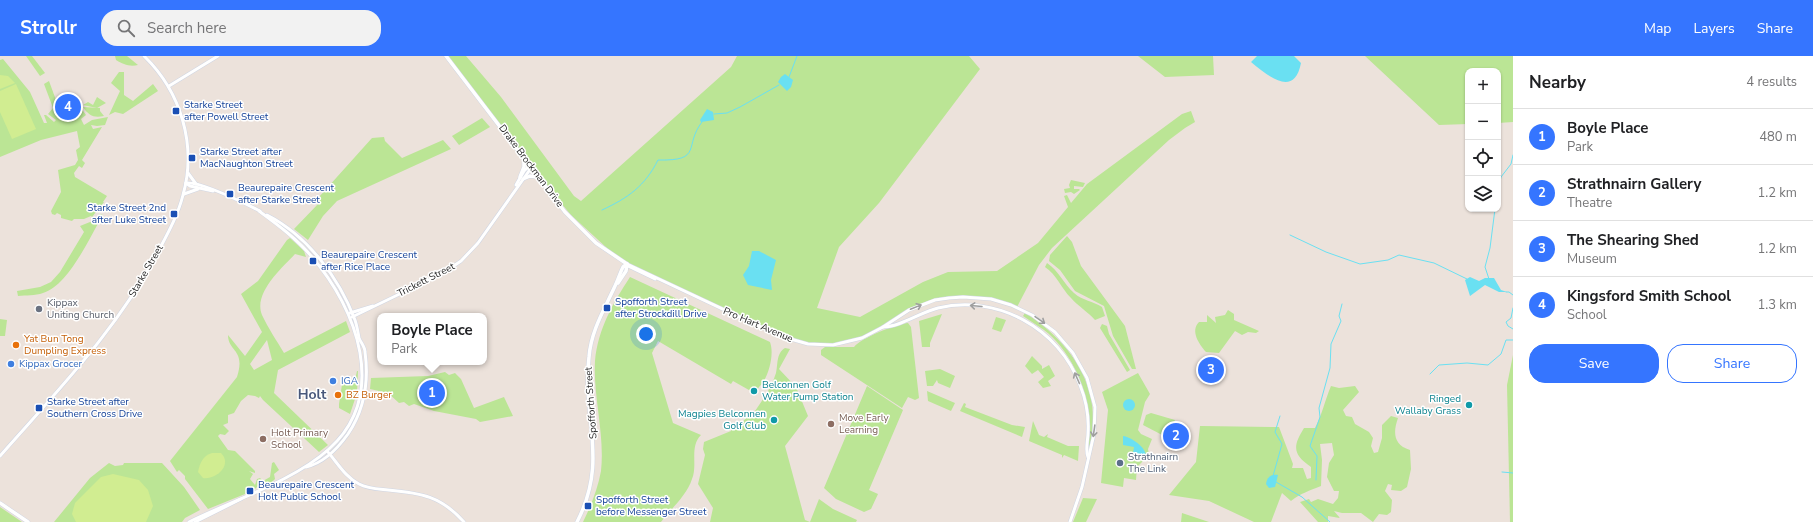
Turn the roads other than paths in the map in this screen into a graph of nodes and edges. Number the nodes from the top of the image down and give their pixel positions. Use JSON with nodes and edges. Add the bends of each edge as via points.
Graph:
{"nodes":[{"id":1,"x":144,"y":56,"type":"edge"},
{"id":2,"x":218,"y":56,"type":"edge"},
{"id":3,"x":446,"y":56,"type":"edge"},
{"id":4,"x":169,"y":86,"type":"junction"},
{"id":5,"x":524,"y":158,"type":"junction"},
{"id":6,"x":530,"y":165,"type":"junction"},
{"id":7,"x":188,"y":173,"type":"junction"},
{"id":8,"x":539,"y":177,"type":"junction"},
{"id":9,"x":521,"y":178,"type":"junction"},
{"id":10,"x":186,"y":183,"type":"junction"},
{"id":11,"x":197,"y":184,"type":"junction"},
{"id":12,"x":200,"y":189,"type":"junction"},
{"id":13,"x":216,"y":192,"type":"junction"},
{"id":14,"x":184,"y":194,"type":"junction"},
{"id":15,"x":259,"y":211,"type":"junction"},
{"id":16,"x":303,"y":244,"type":"junction"},
{"id":17,"x":627,"y":264,"type":"junction"},
{"id":18,"x":373,"y":306,"type":"junction"},
{"id":19,"x":352,"y":312,"type":"junction"},
{"id":20,"x":347,"y":314,"type":"junction"},
{"id":21,"x":353,"y":317,"type":"junction"},
{"id":22,"x":349,"y":318,"type":"junction"},
{"id":23,"x":883,"y":327,"type":"junction"},
{"id":24,"x":327,"y":451,"type":"junction"},
{"id":25,"x":330,"y":454,"type":"junction"},
{"id":26,"x":0,"y":456,"type":"edge"},
{"id":27,"x":1088,"y":457,"type":"junction"},
{"id":28,"x":305,"y":467,"type":"junction"},
{"id":29,"x":0,"y":503,"type":"edge"},
{"id":30,"x":229,"y":504,"type":"junction"},
{"id":31,"x":28,"y":522,"type":"edge"},
{"id":32,"x":189,"y":522,"type":"edge"},
{"id":33,"x":195,"y":522,"type":"edge"},
{"id":34,"x":464,"y":522,"type":"edge"},
{"id":35,"x":577,"y":522,"type":"edge"},
{"id":36,"x":1070,"y":522,"type":"edge"}],
"edges":[{"from":1,"to":4,"type":"street","name":"Starke Street"},
{"from":2,"to":4,"type":"street"},
{"from":3,"to":5,"type":"main road","name":"Drake Brockman Drive"},
{"from":4,"to":7,"type":"street","name":"Starke Street","via":[[184,123]]},
{"from":5,"to":6,"type":"main road","name":"Drake Brockman Drive"},
{"from":5,"to":9,"type":"main road"},
{"from":6,"to":8,"type":"main road","name":"Drake Brockman Drive"},
{"from":6,"to":9,"type":"street","name":"Trickett Street"},
{"from":7,"to":10,"type":"street","name":"Starke Street"},
{"from":7,"to":11,"type":"street"},
{"from":8,"to":9,"type":"main road"},
{"from":8,"to":17,"type":"main road","name":"Drake Brockman Drive","via":[[580,228],[611,255]]},
{"from":9,"to":18,"type":"street","name":"Trickett Street","via":[[478,243],[461,261],[443,273]]},
{"from":10,"to":11,"type":"street"},
{"from":10,"to":12,"type":"street"},
{"from":10,"to":14,"type":"street","name":"Starke Street"},
{"from":11,"to":13,"type":"street"},
{"from":12,"to":13,"type":"street"},
{"from":12,"to":14,"type":"street"},
{"from":13,"to":15,"type":"street"},
{"from":14,"to":26,"type":"street","name":"Starke Street","via":[[153,262],[113,325],[71,377]]},
{"from":15,"to":16,"type":"street"},
{"from":15,"to":16,"type":"street","via":[[277,220],[299,237]]},
{"from":16,"to":19,"type":"street","via":[[331,274]]},
{"from":16,"to":20,"type":"street","via":[[330,281]]},
{"from":17,"to":23,"type":"street","name":"Pro Hart Avenue","via":[[780,336],[801,343],[824,345],[848,342]]},
{"from":17,"to":35,"type":"main road","name":"Spofforth Street","via":[[624,274],[600,313],[590,346],[588,382],[594,460],[589,494]]},
{"from":18,"to":19,"type":"street","name":"Trickett Street"},
{"from":18,"to":21,"type":"street","name":"Trickett Street"},
{"from":19,"to":20,"type":"street","name":"Trickett Street"},
{"from":19,"to":21,"type":"street"},
{"from":20,"to":22,"type":"street"},
{"from":21,"to":22,"type":"street","name":"Trickett Street"},
{"from":21,"to":25,"type":"street","via":[[365,351],[365,392],[356,421],[346,437]]},
{"from":22,"to":24,"type":"street","via":[[361,360],[359,400],[351,423]]},
{"from":27,"to":23,"type":"street","name":"Pro Hart Avenue","one_way":true,"via":[[1088,417],[1081,386],[1059,349],[1033,325],[1008,312],[969,305],[936,308]]},
{"from":23,"to":27,"type":"street","name":"Pro Hart Avenue","one_way":true,"via":[[898,315],[922,304],[956,297],[991,299],[1032,315],[1065,342],[1087,378],[1095,413],[1094,434]]},
{"from":24,"to":25,"type":"street"},
{"from":24,"to":28,"type":"street"},
{"from":25,"to":28,"type":"street"},
{"from":25,"to":34,"type":"street","via":[[345,473],[358,483],[370,488],[428,496],[445,503]]},
{"from":27,"to":36,"type":"street","name":"Pro Hart Avenue","via":[[1082,487]]},
{"from":28,"to":30,"type":"street"},
{"from":29,"to":31,"type":"main road"},
{"from":30,"to":32,"type":"street"},
{"from":30,"to":33,"type":"street"}]}
